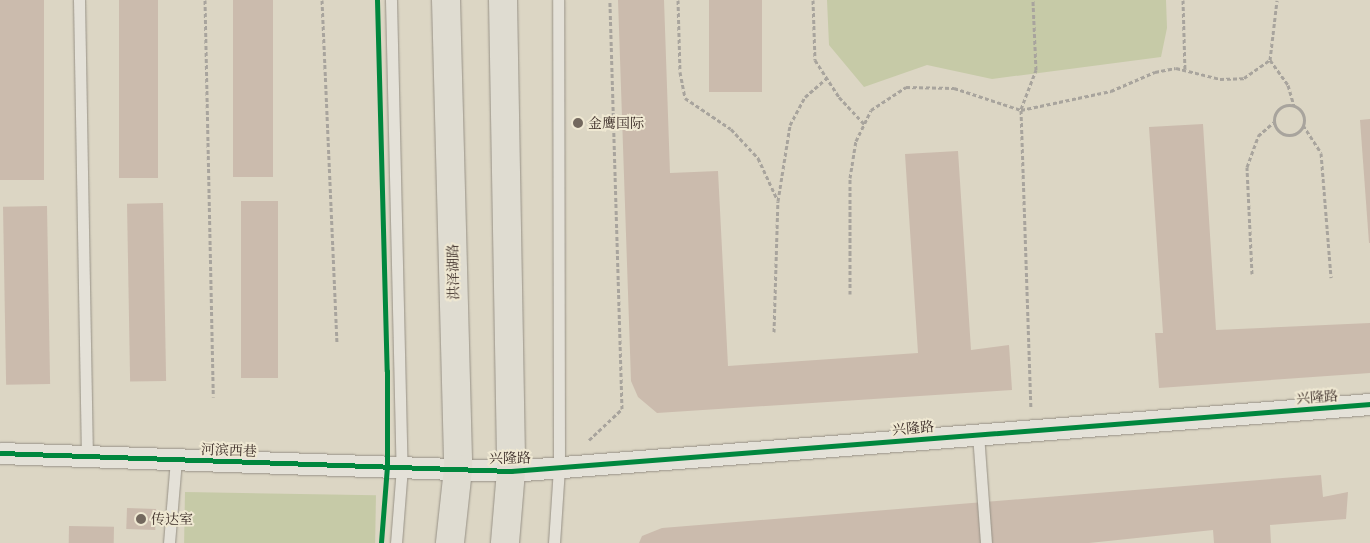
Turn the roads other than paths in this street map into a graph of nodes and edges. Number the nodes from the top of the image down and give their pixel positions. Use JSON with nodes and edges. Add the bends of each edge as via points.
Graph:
{"nodes":[{"id":1,"x":79,"y":0,"type":"edge"},
{"id":2,"x":391,"y":0,"type":"edge"},
{"id":3,"x":446,"y":0,"type":"edge"},
{"id":4,"x":503,"y":0,"type":"edge"},
{"id":5,"x":558,"y":0,"type":"edge"},
{"id":6,"x":1370,"y":404,"type":"edge"},
{"id":7,"x":978,"y":434,"type":"junction"},
{"id":8,"x":0,"y":453,"type":"edge"},
{"id":9,"x":87,"y":456,"type":"junction"},
{"id":10,"x":176,"y":459,"type":"junction"},
{"id":11,"x":402,"y":467,"type":"junction"},
{"id":12,"x":559,"y":467,"type":"junction"},
{"id":13,"x":458,"y":469,"type":"junction"},
{"id":14,"x":511,"y":472,"type":"junction"},
{"id":15,"x":169,"y":543,"type":"edge"},
{"id":16,"x":396,"y":543,"type":"edge"},
{"id":17,"x":450,"y":543,"type":"edge"},
{"id":18,"x":505,"y":543,"type":"edge"},
{"id":19,"x":554,"y":543,"type":"edge"},
{"id":20,"x":986,"y":543,"type":"edge"}],
"edges":[{"from":1,"to":9,"type":"lane"},
{"from":2,"to":11,"type":"lane"},
{"from":3,"to":13,"type":"main road","name":"洪泽湖路"},
{"from":4,"to":14,"type":"main road"},
{"from":5,"to":12,"type":"lane"},
{"from":6,"to":7,"type":"street","name":"兴隆路"},
{"from":7,"to":12,"type":"street","name":"兴隆路"},
{"from":7,"to":20,"type":"lane"},
{"from":8,"to":9,"type":"street","name":"河滨西巷"},
{"from":9,"to":10,"type":"street","name":"河滨西巷"},
{"from":10,"to":11,"type":"street","name":"河滨西巷"},
{"from":10,"to":15,"type":"lane"},
{"from":11,"to":13,"type":"street","name":"河滨西巷"},
{"from":11,"to":16,"type":"lane"},
{"from":12,"to":14,"type":"street","name":"兴隆路"},
{"from":12,"to":19,"type":"lane"},
{"from":13,"to":14,"type":"street","name":"兴隆路"},
{"from":13,"to":17,"type":"main road","name":"洪泽湖路"},
{"from":14,"to":18,"type":"main road"}]}
